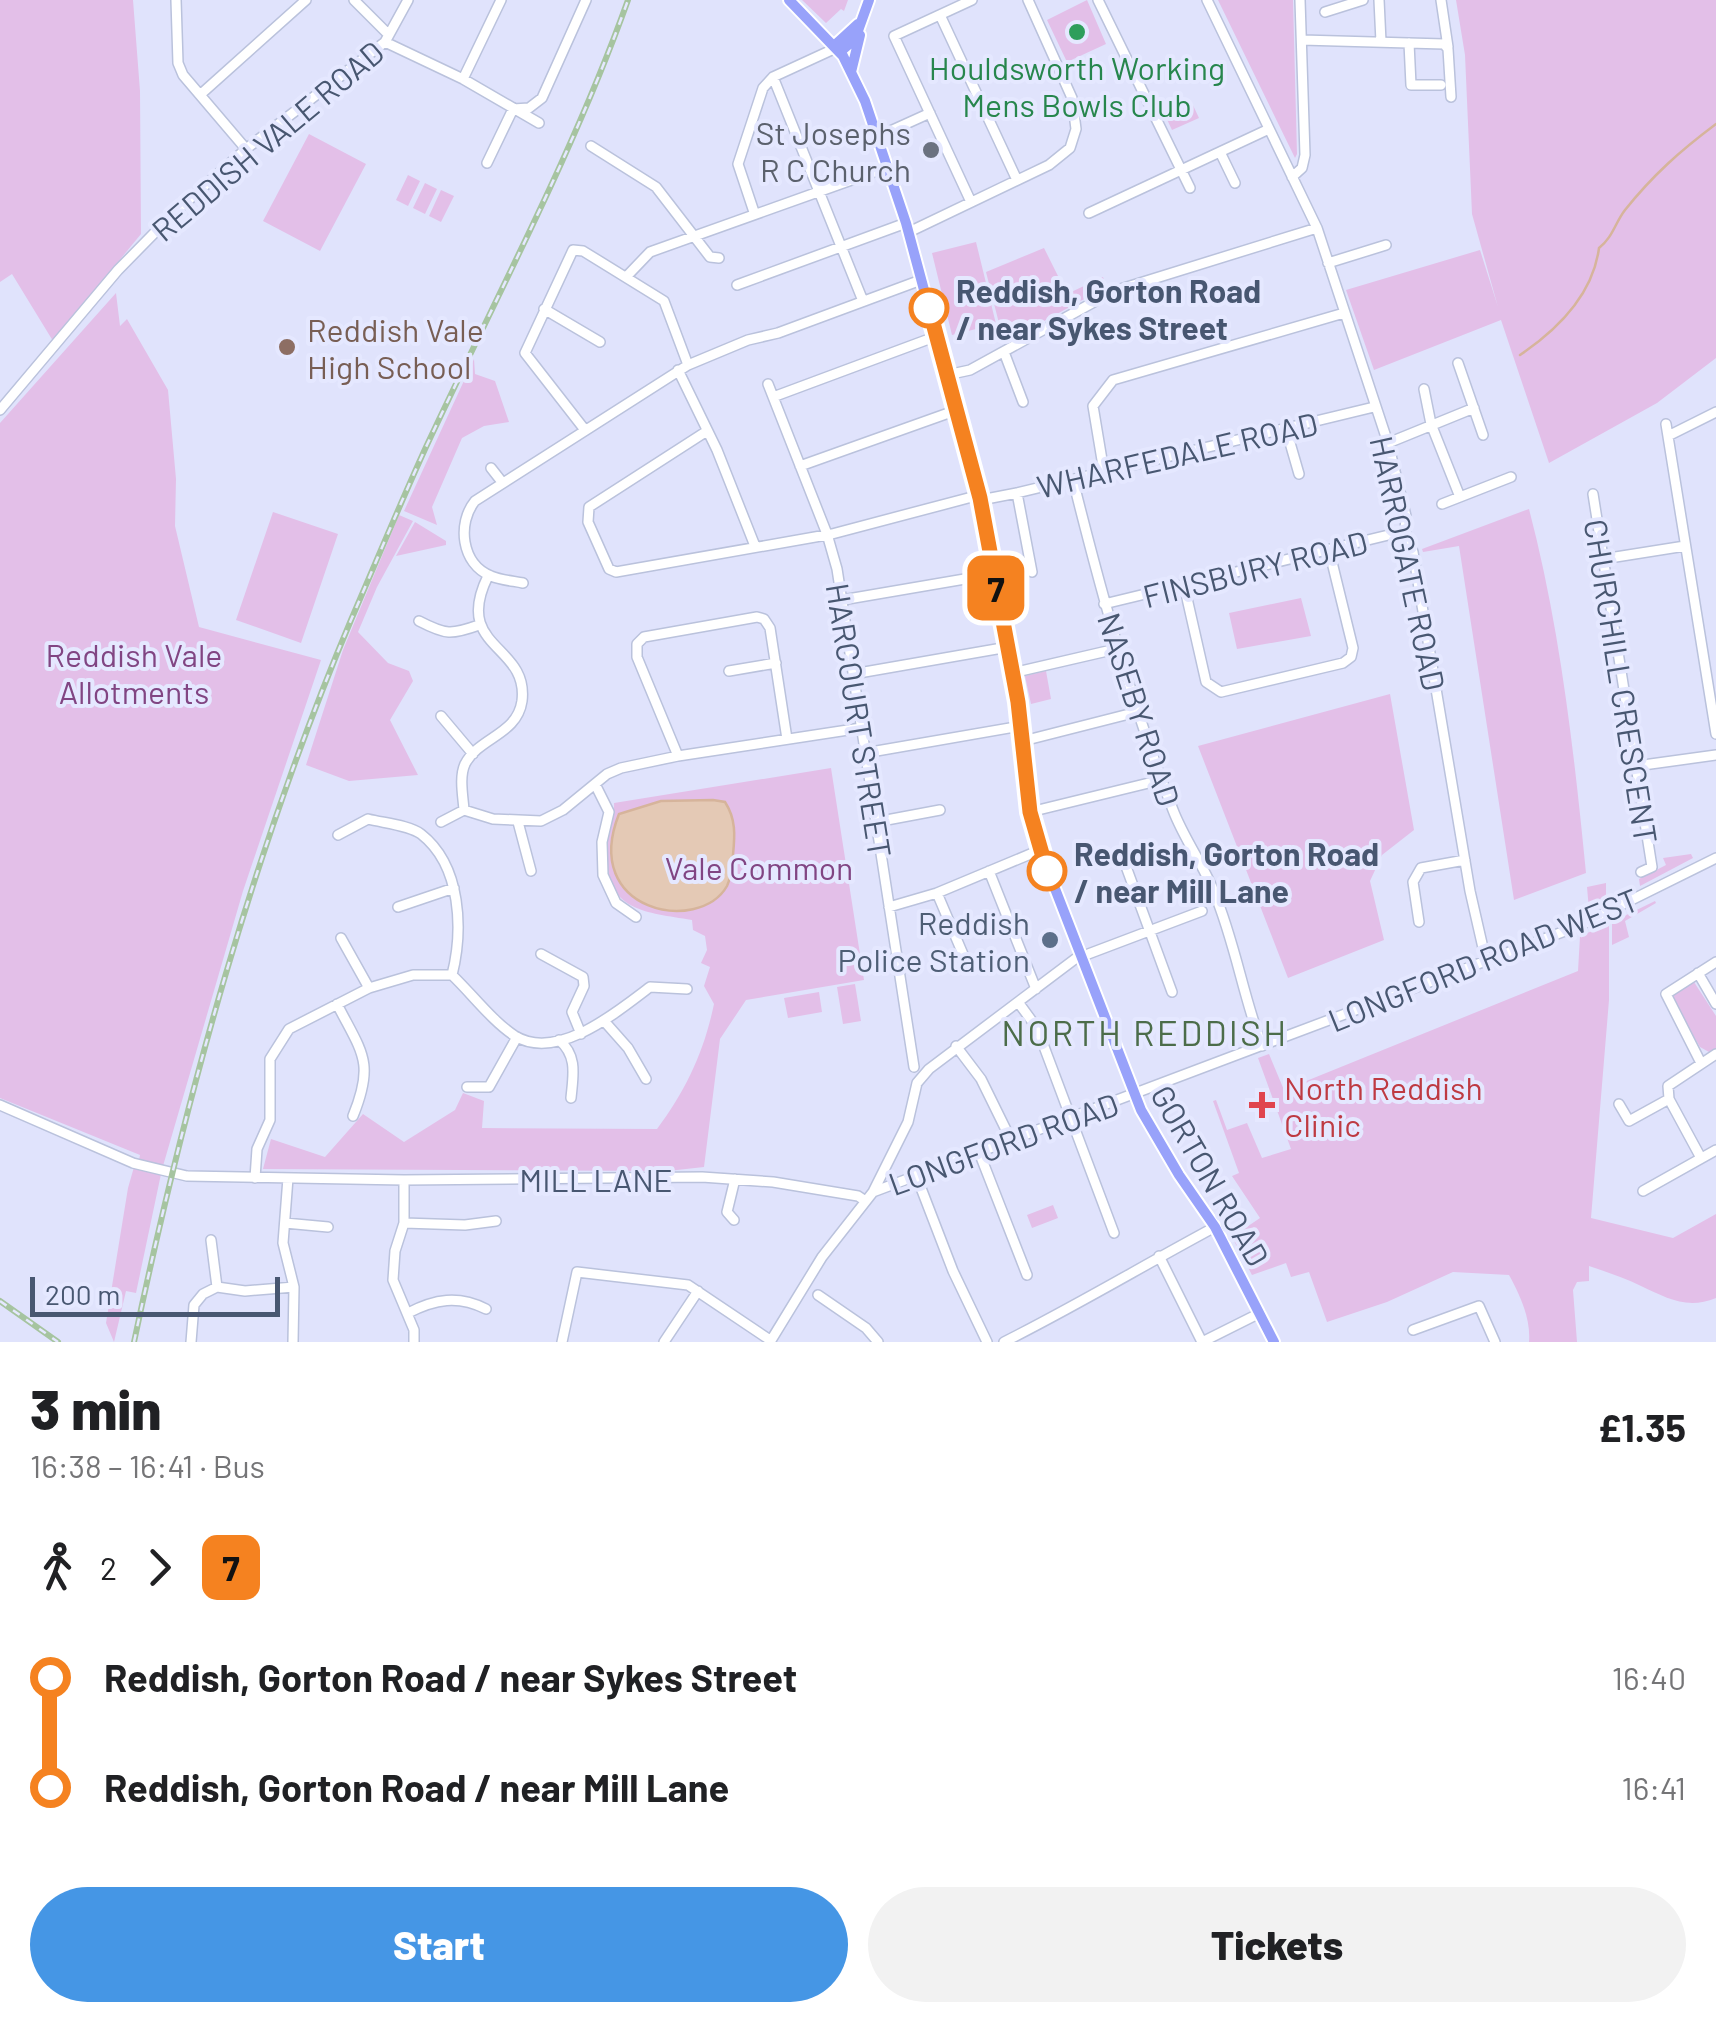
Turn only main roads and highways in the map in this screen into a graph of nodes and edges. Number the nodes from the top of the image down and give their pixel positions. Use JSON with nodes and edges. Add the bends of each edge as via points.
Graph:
{"nodes":[{"id":1,"x":789,"y":0,"type":"edge"},
{"id":2,"x":869,"y":0,"type":"edge"},
{"id":3,"x":863,"y":20,"type":"junction"},
{"id":4,"x":837,"y":49,"type":"junction"},
{"id":5,"x":850,"y":72,"type":"junction"},
{"id":6,"x":1274,"y":1342,"type":"edge"}],
"edges":[{"from":1,"to":4,"type":"main road","name":"GORTON ROAD"},
{"from":2,"to":3,"type":"main road"},
{"from":3,"to":4,"type":"main road","via":[[855,39]]},
{"from":3,"to":5,"type":"main road"},
{"from":4,"to":5,"type":"main road","name":"GORTON ROAD"},
{"from":5,"to":6,"type":"main road","name":"GORTON ROAD","via":[[907,227],[980,498],[1040,850],[1134,1095],[1215,1227]]}]}
